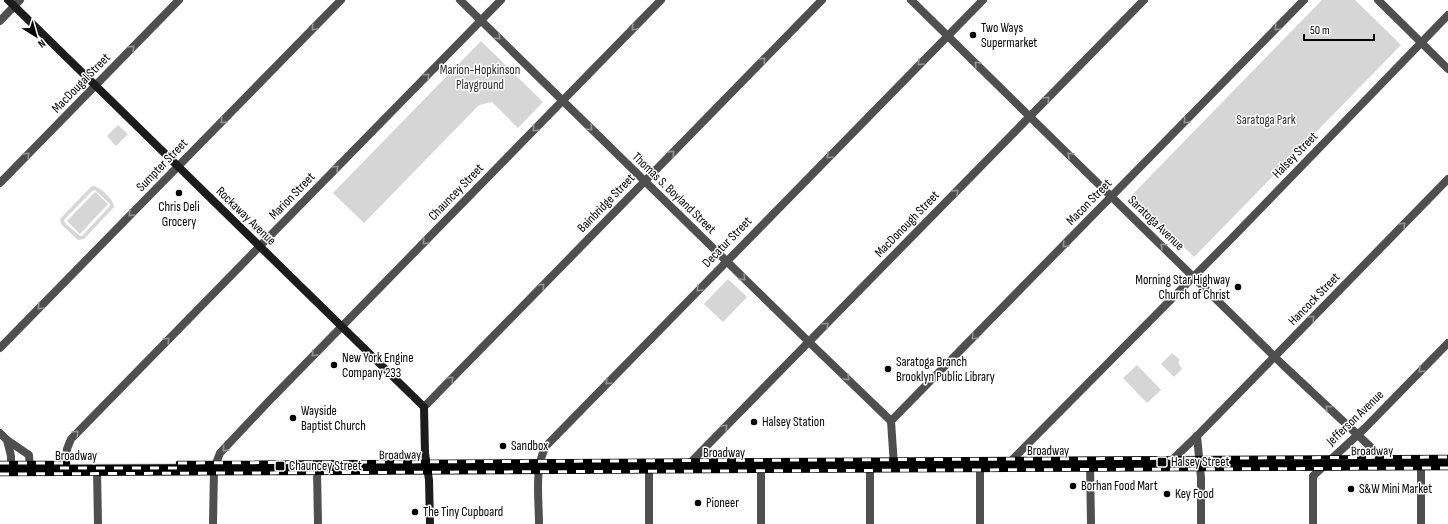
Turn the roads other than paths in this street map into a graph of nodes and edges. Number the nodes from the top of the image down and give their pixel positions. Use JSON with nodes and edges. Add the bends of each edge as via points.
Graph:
{"nodes":[{"id":1,"x":179,"y":0,"type":"edge"},
{"id":2,"x":341,"y":0,"type":"edge"},
{"id":3,"x":460,"y":0,"type":"edge"},
{"id":4,"x":501,"y":0,"type":"edge"},
{"id":5,"x":661,"y":0,"type":"edge"},
{"id":6,"x":822,"y":0,"type":"edge"},
{"id":7,"x":911,"y":0,"type":"edge"},
{"id":8,"x":983,"y":0,"type":"edge"},
{"id":9,"x":1144,"y":0,"type":"edge"},
{"id":10,"x":1304,"y":0,"type":"edge"},
{"id":11,"x":1378,"y":0,"type":"edge"},
{"id":12,"x":14,"y":2,"type":"edge"},
{"id":13,"x":1448,"y":15,"type":"edge"},
{"id":14,"x":481,"y":20,"type":"junction"},
{"id":15,"x":0,"y":21,"type":"edge"},
{"id":16,"x":948,"y":36,"type":"junction"},
{"id":17,"x":1421,"y":42,"type":"junction"},
{"id":18,"x":1448,"y":69,"type":"edge"},
{"id":19,"x":95,"y":85,"type":"junction"},
{"id":20,"x":562,"y":101,"type":"junction"},
{"id":21,"x":1030,"y":116,"type":"junction"},
{"id":22,"x":178,"y":166,"type":"junction"},
{"id":23,"x":1448,"y":179,"type":"edge"},
{"id":24,"x":644,"y":181,"type":"junction"},
{"id":25,"x":0,"y":183,"type":"edge"},
{"id":26,"x":1112,"y":197,"type":"junction"},
{"id":27,"x":260,"y":246,"type":"junction"},
{"id":28,"x":726,"y":261,"type":"junction"},
{"id":29,"x":1194,"y":276,"type":"junction"},
{"id":30,"x":341,"y":326,"type":"junction"},
{"id":31,"x":809,"y":342,"type":"junction"},
{"id":32,"x":1448,"y":342,"type":"edge"},
{"id":33,"x":0,"y":348,"type":"edge"},
{"id":34,"x":1275,"y":356,"type":"junction"},
{"id":35,"x":424,"y":406,"type":"junction"},
{"id":36,"x":891,"y":421,"type":"junction"},
{"id":37,"x":0,"y":433,"type":"edge"},
{"id":38,"x":1357,"y":434,"type":"junction"},
{"id":39,"x":1197,"y":436,"type":"junction"},
{"id":40,"x":7,"y":440,"type":"junction"},
{"id":41,"x":1199,"y":463,"type":"junction"},
{"id":42,"x":1384,"y":463,"type":"junction"},
{"id":43,"x":1421,"y":463,"type":"junction"},
{"id":44,"x":1448,"y":463,"type":"edge"},
{"id":45,"x":1008,"y":464,"type":"junction"},
{"id":46,"x":1090,"y":464,"type":"junction"},
{"id":47,"x":1168,"y":464,"type":"junction"},
{"id":48,"x":539,"y":465,"type":"junction"},
{"id":49,"x":688,"y":465,"type":"junction"},
{"id":50,"x":980,"y":465,"type":"junction"},
{"id":51,"x":1323,"y":465,"type":"junction"},
{"id":52,"x":649,"y":466,"type":"junction"},
{"id":53,"x":761,"y":466,"type":"junction"},
{"id":54,"x":870,"y":466,"type":"junction"},
{"id":55,"x":894,"y":466,"type":"junction"},
{"id":56,"x":427,"y":468,"type":"junction"},
{"id":57,"x":65,"y":469,"type":"junction"},
{"id":58,"x":214,"y":469,"type":"junction"},
{"id":59,"x":0,"y":470,"type":"edge"},
{"id":60,"x":11,"y":470,"type":"junction"},
{"id":61,"x":30,"y":470,"type":"junction"},
{"id":62,"x":97,"y":470,"type":"junction"},
{"id":63,"x":317,"y":470,"type":"junction"},
{"id":64,"x":98,"y":524,"type":"edge"},
{"id":65,"x":213,"y":524,"type":"edge"},
{"id":66,"x":318,"y":524,"type":"edge"},
{"id":67,"x":430,"y":524,"type":"edge"},
{"id":68,"x":539,"y":524,"type":"edge"},
{"id":69,"x":649,"y":524,"type":"edge"},
{"id":70,"x":761,"y":524,"type":"edge"},
{"id":71,"x":870,"y":524,"type":"edge"},
{"id":72,"x":980,"y":524,"type":"edge"},
{"id":73,"x":1091,"y":524,"type":"edge"},
{"id":74,"x":1201,"y":524,"type":"edge"},
{"id":75,"x":1313,"y":524,"type":"edge"},
{"id":76,"x":1421,"y":524,"type":"edge"}],
"edges":[{"from":19,"to":1,"type":"street","name":"MacDougal Street","one_way":true},
{"from":2,"to":22,"type":"street","name":"Sumpter Street","one_way":true},
{"from":3,"to":14,"type":"street","name":"Thomas S. Boyland Street"},
{"from":4,"to":14,"type":"street","name":"Marion Street"},
{"from":5,"to":20,"type":"street","name":"Chauncey Street","one_way":true},
{"from":24,"to":6,"type":"street","name":"Bainbridge Street","one_way":true},
{"from":7,"to":16,"type":"street","name":"Saratoga Avenue"},
{"from":8,"to":16,"type":"street","name":"Decatur Street"},
{"from":21,"to":9,"type":"street","name":"MacDonough Street","one_way":true},
{"from":10,"to":26,"type":"street","name":"Macon Street","one_way":true},
{"from":11,"to":17,"type":"street"},
{"from":12,"to":15,"type":"street"},
{"from":12,"to":19,"type":"main road","name":"Rockaway Avenue"},
{"from":13,"to":17,"type":"street","name":"Halsey Street"},
{"from":14,"to":20,"type":"street","name":"Thomas S. Boyland Street","one_way":true},
{"from":27,"to":14,"type":"street","name":"Marion Street","one_way":true},
{"from":21,"to":16,"type":"street","name":"Saratoga Avenue","one_way":true},
{"from":16,"to":28,"type":"street","name":"Decatur Street","one_way":true},
{"from":17,"to":18,"type":"street"},
{"from":17,"to":29,"type":"street","name":"Halsey Street"},
{"from":19,"to":22,"type":"main road","name":"Rockaway Avenue"},
{"from":25,"to":19,"type":"street","name":"MacDougal Street","one_way":true},
{"from":20,"to":24,"type":"street","name":"Thomas S. Boyland Street","one_way":true},
{"from":20,"to":30,"type":"street","name":"Chauncey Street","one_way":true},
{"from":26,"to":21,"type":"street","name":"Saratoga Avenue","one_way":true},
{"from":31,"to":21,"type":"street","name":"MacDonough Street","one_way":true},
{"from":22,"to":27,"type":"main road","name":"Rockaway Avenue"},
{"from":22,"to":33,"type":"street","name":"Sumpter Street","one_way":true},
{"from":34,"to":23,"type":"street","name":"Hancock Street","one_way":true},
{"from":24,"to":28,"type":"street","name":"Thomas S. Boyland Street"},
{"from":35,"to":24,"type":"street","name":"Bainbridge Street","one_way":true},
{"from":29,"to":26,"type":"street","name":"Saratoga Avenue","one_way":true},
{"from":26,"to":36,"type":"street","name":"Macon Street","one_way":true},
{"from":27,"to":30,"type":"main road","name":"Rockaway Avenue"},
{"from":57,"to":27,"type":"street","name":"Marion Street","one_way":true,"via":[[71,439]]},
{"from":28,"to":31,"type":"street","name":"Thomas S. Boyland Street","one_way":true},
{"from":28,"to":48,"type":"street","name":"Decatur Street","one_way":true,"via":[[546,446]]},
{"from":29,"to":34,"type":"street","name":"Saratoga Avenue"},
{"from":29,"to":45,"type":"street","name":"Halsey Street"},
{"from":30,"to":35,"type":"main road","name":"Rockaway Avenue"},
{"from":30,"to":58,"type":"street","name":"Chauncey Street","one_way":true,"via":[[220,453]]},
{"from":31,"to":36,"type":"street","name":"Thomas S. Boyland Street","one_way":true},
{"from":49,"to":31,"type":"street","name":"MacDonough Street","one_way":true},
{"from":32,"to":38,"type":"street","name":"Jefferson Avenue","one_way":true},
{"from":38,"to":34,"type":"street","name":"Saratoga Avenue","one_way":true},
{"from":34,"to":39,"type":"street","name":"Hancock Street"},
{"from":35,"to":56,"type":"main road"},
{"from":36,"to":55,"type":"street"},
{"from":37,"to":40,"type":"street"},
{"from":38,"to":42,"type":"street","name":"Saratoga Avenue"},
{"from":38,"to":51,"type":"street","name":"Jefferson Avenue"},
{"from":39,"to":41,"type":"street"},
{"from":39,"to":47,"type":"street","name":"Hancock Street"},
{"from":40,"to":60,"type":"street"},
{"from":40,"to":61,"type":"street","via":[[29,456]]},
{"from":41,"to":47,"type":"main road","name":"Broadway"},
{"from":41,"to":51,"type":"main road","name":"Broadway"},
{"from":41,"to":74,"type":"street"},
{"from":42,"to":43,"type":"main road","name":"Broadway"},
{"from":42,"to":51,"type":"main road","name":"Broadway"},
{"from":43,"to":44,"type":"main road","name":"Broadway"},
{"from":43,"to":76,"type":"street"},
{"from":45,"to":46,"type":"main road","name":"Broadway"},
{"from":45,"to":50,"type":"main road","name":"Broadway"},
{"from":46,"to":47,"type":"main road","name":"Broadway"},
{"from":46,"to":73,"type":"street"},
{"from":48,"to":52,"type":"main road","name":"Broadway"},
{"from":48,"to":56,"type":"main road","name":"Broadway"},
{"from":48,"to":68,"type":"street","name":"Decatur Street"},
{"from":49,"to":52,"type":"main road","name":"Broadway"},
{"from":49,"to":53,"type":"main road","name":"Broadway"},
{"from":50,"to":55,"type":"main road","name":"Broadway"},
{"from":50,"to":72,"type":"street"},
{"from":51,"to":75,"type":"street","name":"Jefferson Avenue","via":[[1313,476]]},
{"from":52,"to":69,"type":"street"},
{"from":53,"to":54,"type":"main road","name":"Broadway"},
{"from":53,"to":70,"type":"street"},
{"from":54,"to":55,"type":"main road","name":"Broadway"},
{"from":54,"to":71,"type":"street"},
{"from":56,"to":63,"type":"main road","name":"Broadway"},
{"from":56,"to":67,"type":"main road"},
{"from":57,"to":61,"type":"main road","name":"Broadway"},
{"from":57,"to":62,"type":"main road","name":"Broadway"},
{"from":58,"to":62,"type":"main road","name":"Broadway"},
{"from":58,"to":63,"type":"main road","name":"Broadway"},
{"from":58,"to":65,"type":"street","name":"Chauncey Street"},
{"from":59,"to":60,"type":"main road","name":"Broadway"},
{"from":60,"to":61,"type":"main road","name":"Broadway"},
{"from":62,"to":64,"type":"street"},
{"from":63,"to":66,"type":"street"}]}
